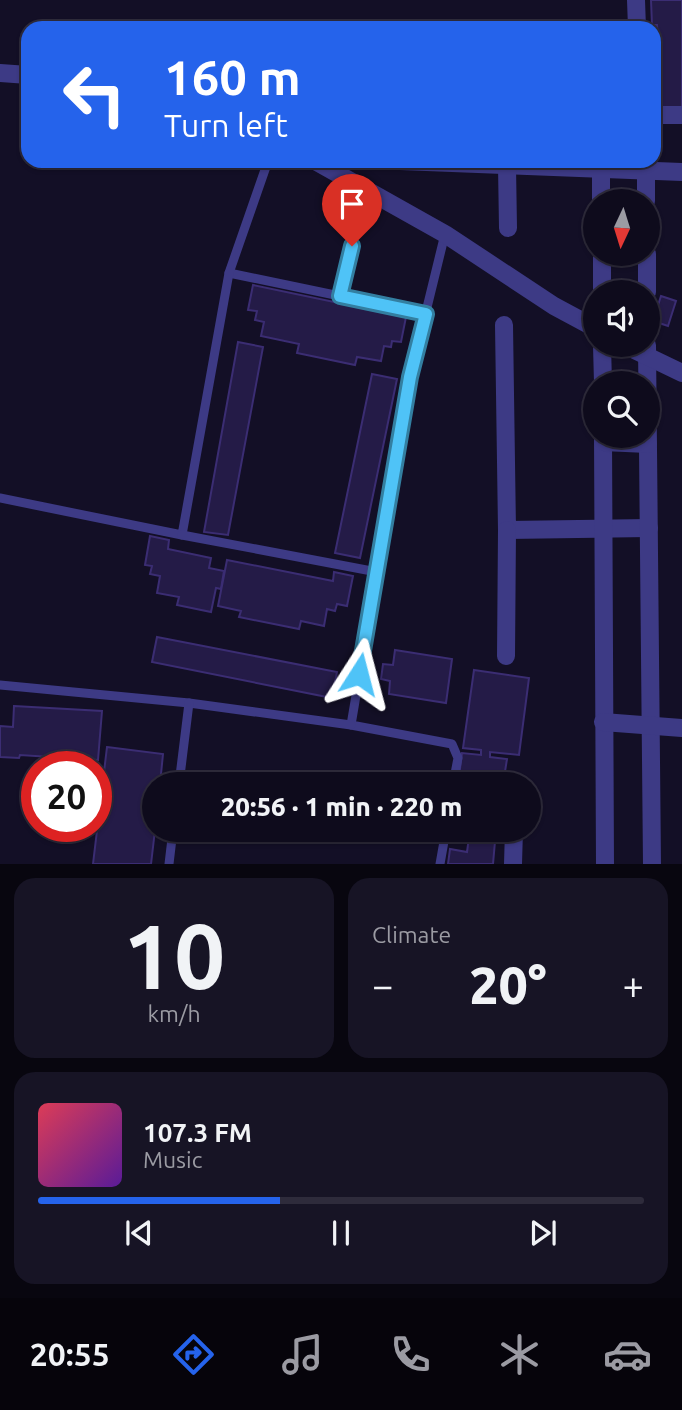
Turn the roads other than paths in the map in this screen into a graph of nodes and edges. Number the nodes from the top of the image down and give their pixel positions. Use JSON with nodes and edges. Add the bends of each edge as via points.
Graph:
{"nodes":[{"id":1,"x":636,"y":0,"type":"edge"},
{"id":2,"x":637,"y":21,"type":"edge"},
{"id":3,"x":0,"y":73,"type":"edge"},
{"id":4,"x":21,"y":74,"type":"edge"},
{"id":5,"x":661,"y":115,"type":"edge"},
{"id":6,"x":682,"y":115,"type":"edge"},
{"id":7,"x":266,"y":168,"type":"edge"},
{"id":8,"x":327,"y":168,"type":"edge"},
{"id":9,"x":507,"y":168,"type":"edge"},
{"id":10,"x":601,"y":168,"type":"edge"},
{"id":11,"x":646,"y":168,"type":"edge"},
{"id":12,"x":658,"y":168,"type":"edge"},
{"id":13,"x":682,"y":172,"type":"edge"},
{"id":14,"x":601,"y":189,"type":"edge"},
{"id":15,"x":646,"y":189,"type":"edge"},
{"id":16,"x":358,"y":220,"type":"dead end"},
{"id":17,"x":508,"y":229,"type":"dead end"},
{"id":18,"x":445,"y":234,"type":"junction"},
{"id":19,"x":229,"y":273,"type":"junction"},
{"id":20,"x":340,"y":296,"type":"junction"},
{"id":21,"x":426,"y":314,"type":"junction"},
{"id":22,"x":583,"y":322,"type":"edge"},
{"id":23,"x":505,"y":325,"type":"dead end"},
{"id":24,"x":657,"y":357,"type":"edge"},
{"id":25,"x":682,"y":373,"type":"edge"},
{"id":26,"x":603,"y":448,"type":"edge"},
{"id":27,"x":648,"y":448,"type":"edge"},
{"id":28,"x":0,"y":498,"type":"edge"},
{"id":29,"x":649,"y":528,"type":"junction"},
{"id":30,"x":603,"y":529,"type":"junction"},
{"id":31,"x":507,"y":530,"type":"junction"},
{"id":32,"x":182,"y":535,"type":"junction"},
{"id":33,"x":377,"y":572,"type":"junction"},
{"id":34,"x":506,"y":656,"type":"dead end"},
{"id":35,"x":0,"y":685,"type":"edge"},
{"id":36,"x":188,"y":703,"type":"junction"},
{"id":37,"x":603,"y":722,"type":"junction"},
{"id":38,"x":351,"y":725,"type":"junction"},
{"id":39,"x":651,"y":726,"type":"junction"},
{"id":40,"x":682,"y":728,"type":"edge"},
{"id":41,"x":180,"y":772,"type":"edge"},
{"id":42,"x":455,"y":772,"type":"edge"},
{"id":43,"x":172,"y":842,"type":"edge"},
{"id":44,"x":444,"y":842,"type":"edge"},
{"id":45,"x":514,"y":842,"type":"edge"},
{"id":46,"x":169,"y":864,"type":"edge"},
{"id":47,"x":440,"y":864,"type":"edge"},
{"id":48,"x":513,"y":864,"type":"edge"},
{"id":49,"x":605,"y":864,"type":"edge"},
{"id":50,"x":652,"y":864,"type":"edge"}],
"edges":[{"from":1,"to":2,"type":"street"},
{"from":3,"to":4,"type":"street"},
{"from":5,"to":6,"type":"street"},
{"from":7,"to":19,"type":"lane"},
{"from":8,"to":18,"type":"street"},
{"from":9,"to":17,"type":"street"},
{"from":10,"to":14,"type":"street"},
{"from":11,"to":15,"type":"street"},
{"from":12,"to":13,"type":"street"},
{"from":16,"to":20,"type":"lane"},
{"from":18,"to":21,"type":"lane"},
{"from":18,"to":22,"type":"street"},
{"from":19,"to":20,"type":"lane"},
{"from":19,"to":32,"type":"lane"},
{"from":20,"to":21,"type":"lane"},
{"from":21,"to":33,"type":"lane","via":[[410,377]]},
{"from":23,"to":31,"type":"street"},
{"from":24,"to":25,"type":"street"},
{"from":26,"to":30,"type":"street"},
{"from":27,"to":29,"type":"street"},
{"from":28,"to":32,"type":"lane"},
{"from":29,"to":30,"type":"street"},
{"from":29,"to":39,"type":"street"},
{"from":30,"to":31,"type":"street"},
{"from":30,"to":37,"type":"street"},
{"from":31,"to":34,"type":"street"},
{"from":32,"to":33,"type":"lane"},
{"from":33,"to":38,"type":"lane"},
{"from":35,"to":36,"type":"lane"},
{"from":36,"to":38,"type":"lane"},
{"from":36,"to":41,"type":"lane"},
{"from":37,"to":39,"type":"street"},
{"from":37,"to":49,"type":"street"},
{"from":38,"to":42,"type":"lane","via":[[452,744],[458,758]]},
{"from":39,"to":40,"type":"street"},
{"from":39,"to":50,"type":"street"},
{"from":43,"to":46,"type":"lane"},
{"from":44,"to":47,"type":"lane"},
{"from":45,"to":48,"type":"street"}]}
